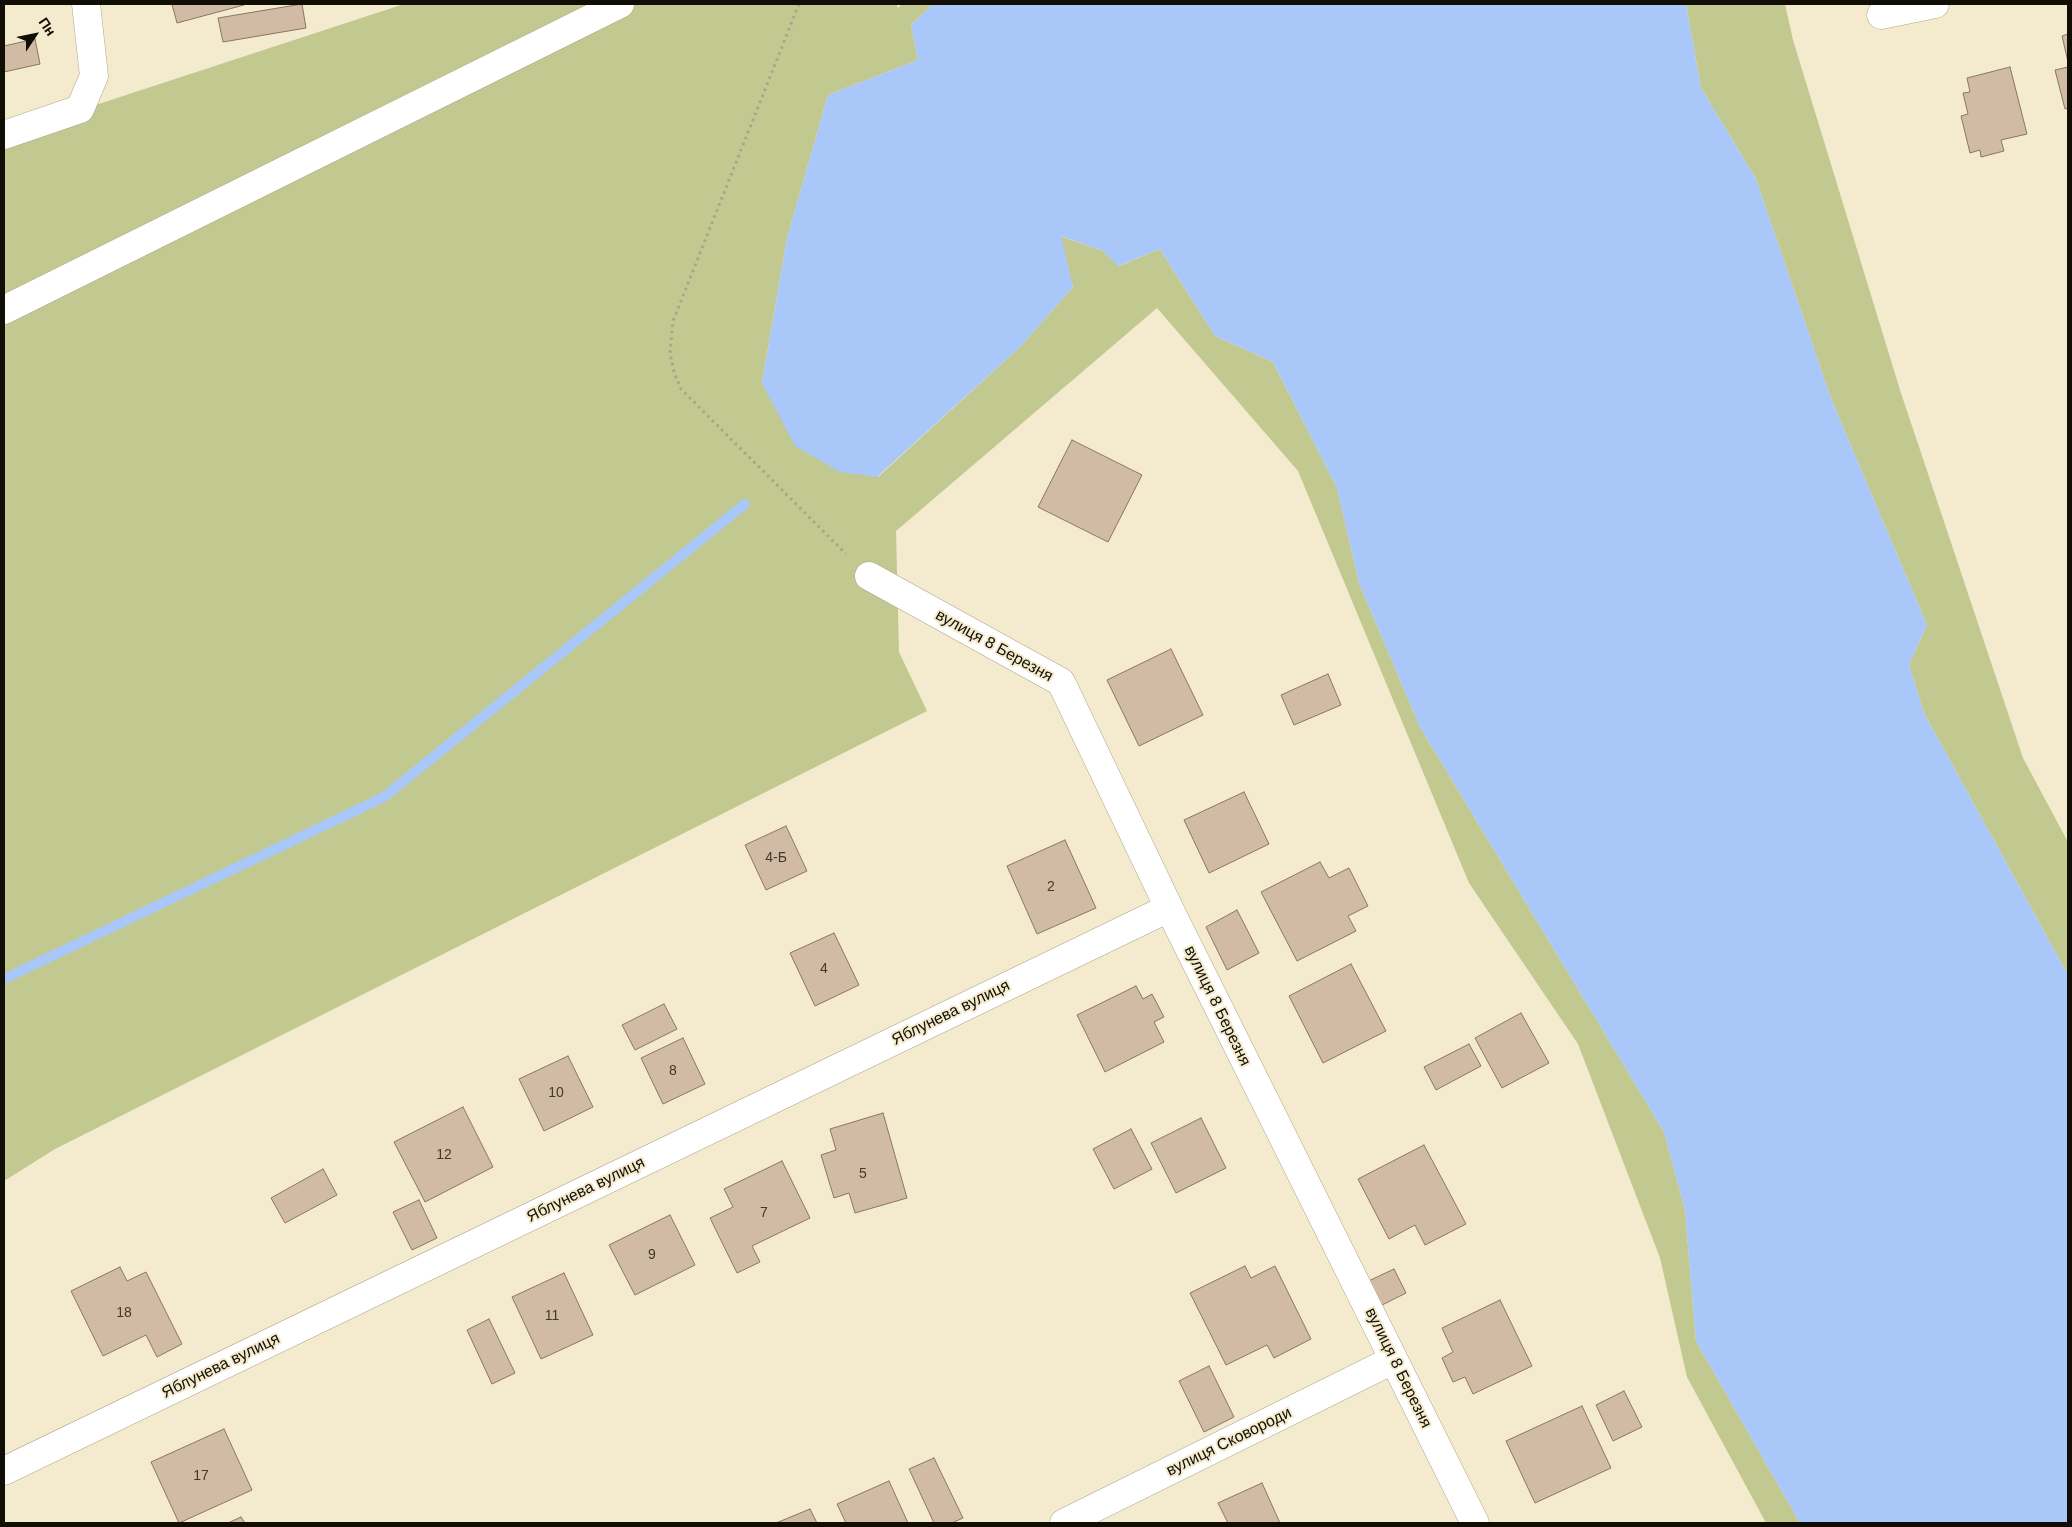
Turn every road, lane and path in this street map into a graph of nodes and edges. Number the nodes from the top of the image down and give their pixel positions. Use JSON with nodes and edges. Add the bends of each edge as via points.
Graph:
{"nodes":[{"id":1,"x":86,"y":4,"type":"edge"},
{"id":2,"x":620,"y":4,"type":"edge"},
{"id":3,"x":799,"y":4,"type":"edge"},
{"id":4,"x":1935,"y":4,"type":"edge"},
{"id":5,"x":1881,"y":15,"type":"dead end"},
{"id":6,"x":4,"y":135,"type":"edge"},
{"id":7,"x":4,"y":310,"type":"edge"},
{"id":8,"x":869,"y":576,"type":"joint"},
{"id":9,"x":1168,"y":908,"type":"junction"},
{"id":10,"x":1394,"y":1360,"type":"junction"},
{"id":11,"x":4,"y":1471,"type":"edge"},
{"id":12,"x":1064,"y":1523,"type":"edge"},
{"id":13,"x":1475,"y":1523,"type":"edge"}],
"edges":[{"from":1,"to":6,"type":"street","via":[[94,76],[80,109]]},
{"from":2,"to":7,"type":"street"},
{"from":3,"to":8,"type":"path","via":[[673,321],[670,353],[681,389]]},
{"from":4,"to":5,"type":"street"},
{"from":8,"to":9,"type":"street","name":"вулиця 8 Березня","via":[[1061,682]]},
{"from":9,"to":10,"type":"street","name":"вулиця 8 Березня"},
{"from":9,"to":11,"type":"street","name":"Яблунева вулиця"},
{"from":10,"to":12,"type":"street","name":"вулиця Сковороди"},
{"from":10,"to":13,"type":"street","name":"вулиця 8 Березня"}]}
